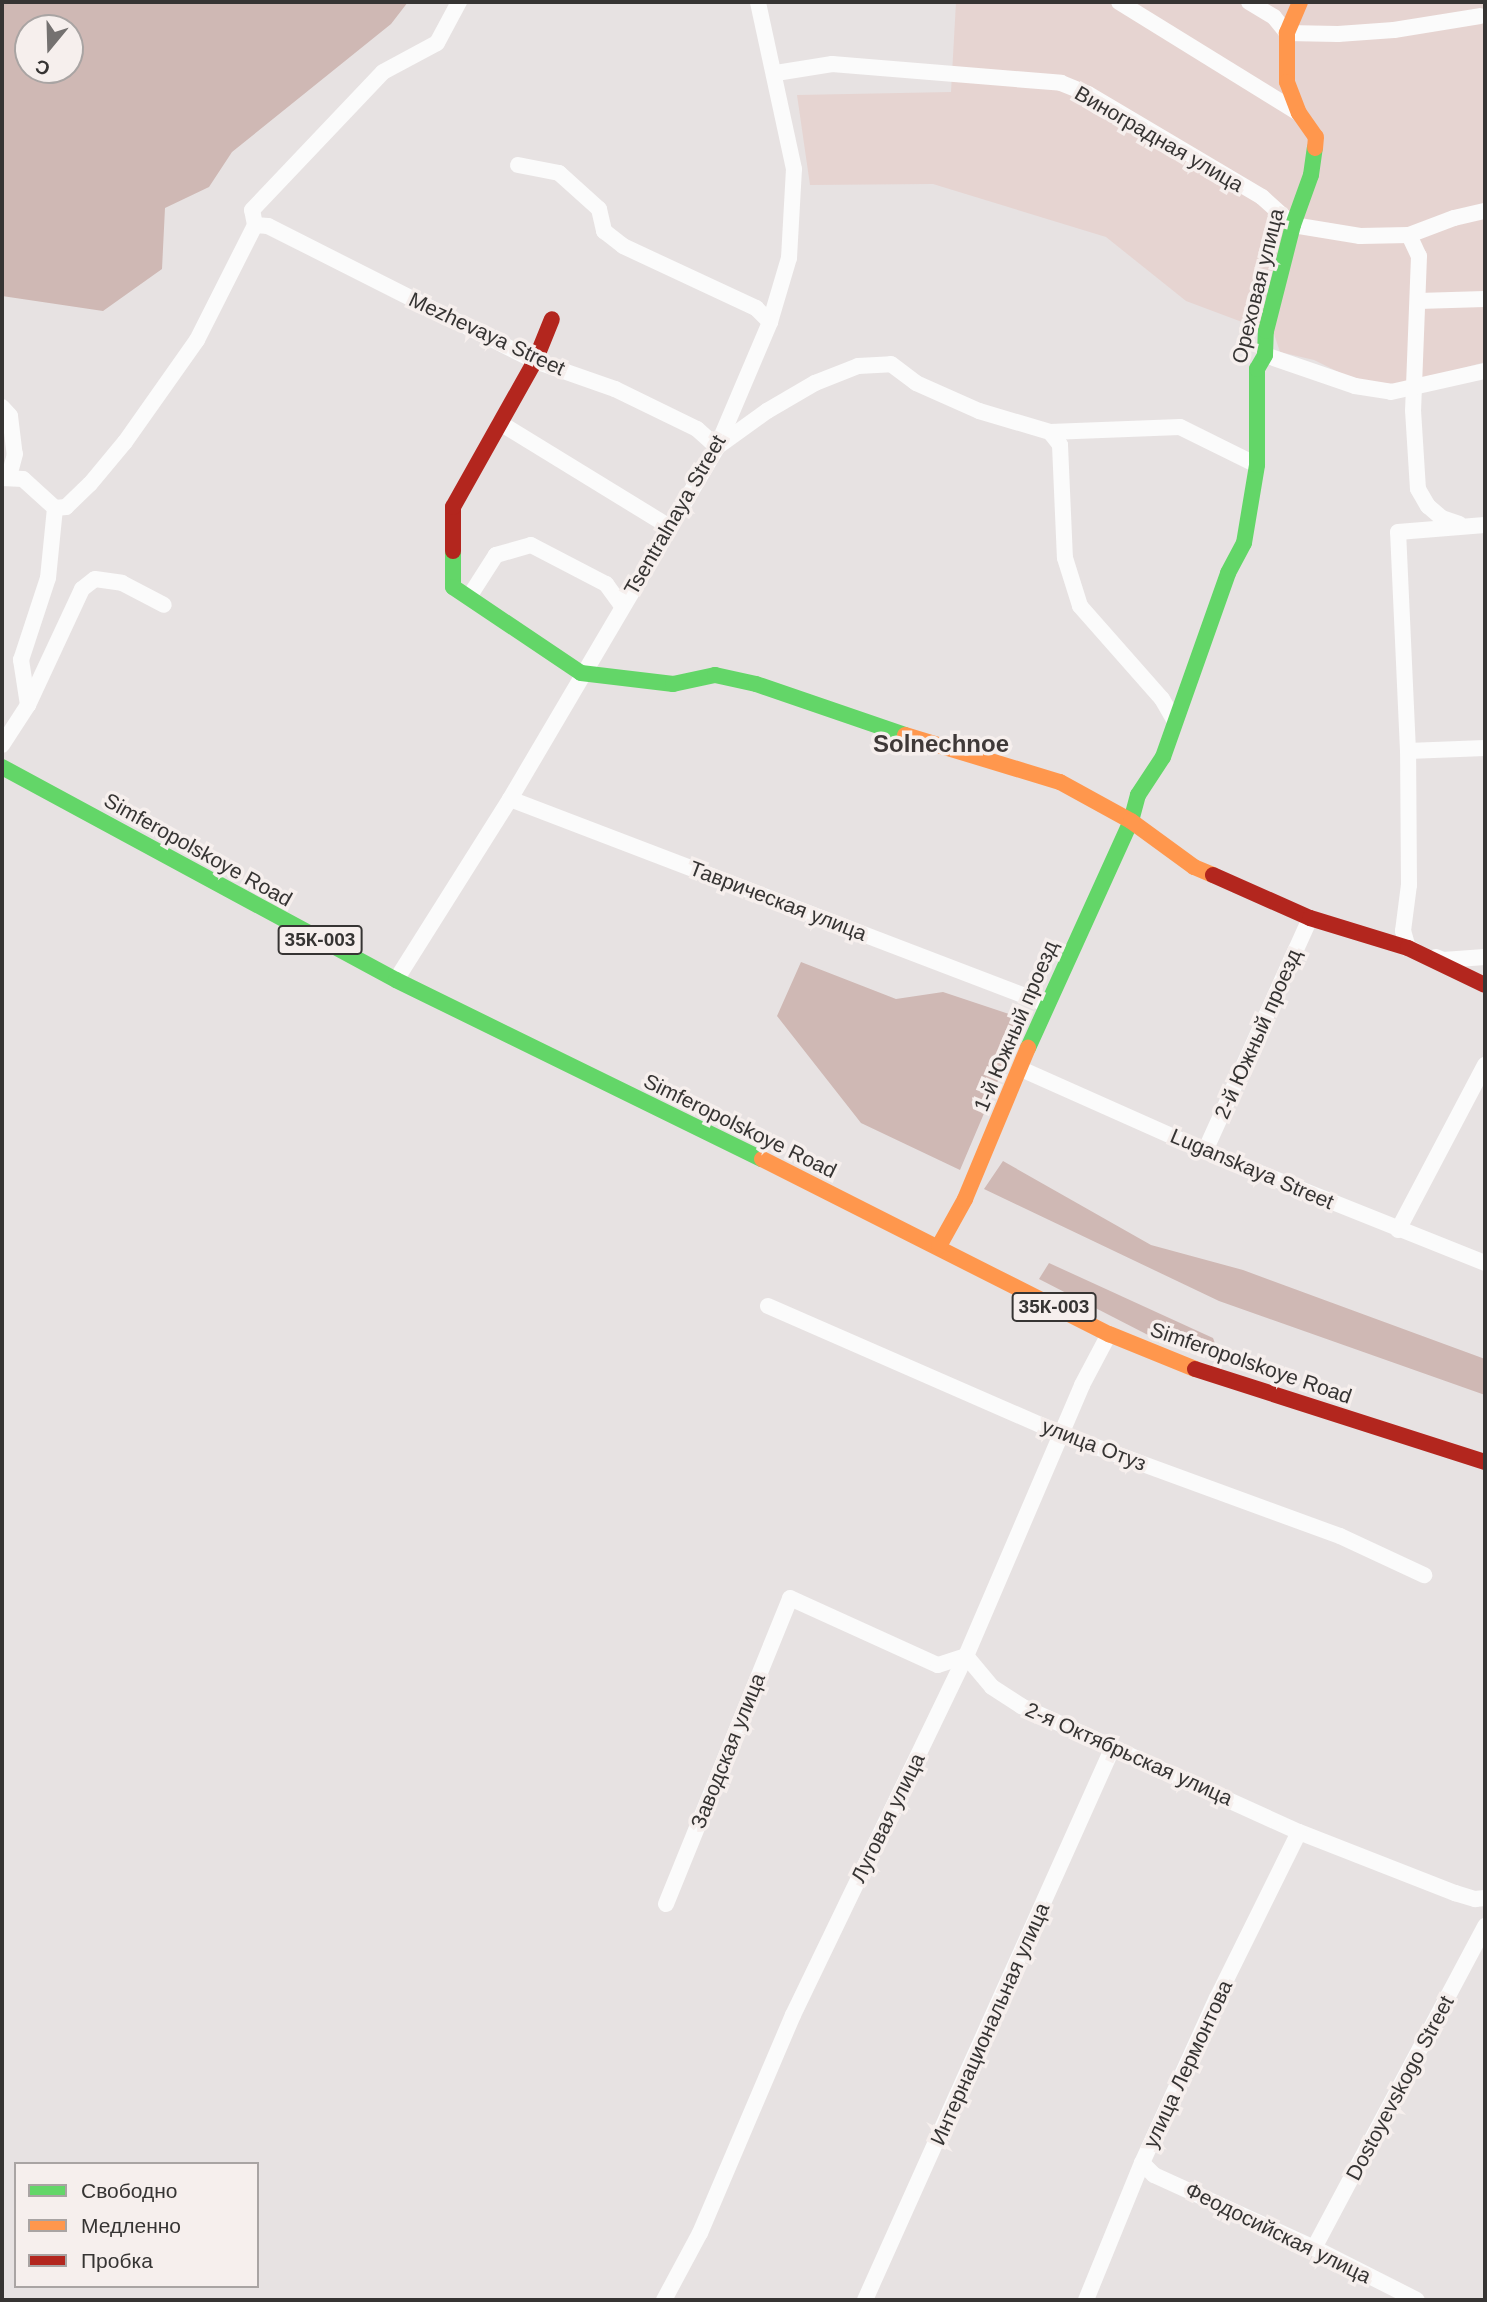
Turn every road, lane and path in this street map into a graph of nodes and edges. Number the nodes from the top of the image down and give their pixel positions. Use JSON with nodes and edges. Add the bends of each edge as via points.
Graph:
{"nodes":[{"id":1,"x":459,"y":2,"type":"edge"},
{"id":2,"x":758,"y":2,"type":"edge"},
{"id":3,"x":1119,"y":2,"type":"edge"},
{"id":4,"x":1250,"y":2,"type":"edge"},
{"id":5,"x":1300,"y":2,"type":"edge"},
{"id":6,"x":1480,"y":16,"type":"dead end"},
{"id":7,"x":1287,"y":33,"type":"junction"},
{"id":8,"x":776,"y":73,"type":"junction"},
{"id":9,"x":1299,"y":113,"type":"junction"},
{"id":10,"x":518,"y":166,"type":"dead end"},
{"id":11,"x":1485,"y":211,"type":"edge"},
{"id":12,"x":255,"y":225,"type":"junction"},
{"id":13,"x":1293,"y":225,"type":"junction"},
{"id":14,"x":1409,"y":235,"type":"junction"},
{"id":15,"x":1485,"y":299,"type":"edge"},
{"id":16,"x":1418,"y":300,"type":"junction"},
{"id":17,"x":552,"y":319,"type":"dead end"},
{"id":18,"x":770,"y":322,"type":"junction"},
{"id":19,"x":1265,"y":355,"type":"junction"},
{"id":20,"x":535,"y":360,"type":"junction"},
{"id":21,"x":1485,"y":371,"type":"edge"},
{"id":22,"x":1414,"y":387,"type":"junction"},
{"id":23,"x":2,"y":407,"type":"edge"},
{"id":24,"x":500,"y":423,"type":"junction"},
{"id":25,"x":1050,"y":432,"type":"junction"},
{"id":26,"x":717,"y":447,"type":"junction"},
{"id":27,"x":1257,"y":465,"type":"junction"},
{"id":28,"x":5,"y":477,"type":"edge"},
{"id":29,"x":55,"y":508,"type":"junction"},
{"id":30,"x":1485,"y":525,"type":"edge"},
{"id":31,"x":1465,"y":526,"type":"junction"},
{"id":32,"x":670,"y":527,"type":"junction"},
{"id":33,"x":468,"y":597,"type":"junction"},
{"id":34,"x":164,"y":605,"type":"dead end"},
{"id":35,"x":622,"y":606,"type":"junction"},
{"id":36,"x":581,"y":673,"type":"junction"},
{"id":37,"x":27,"y":705,"type":"junction"},
{"id":38,"x":1174,"y":720,"type":"junction"},
{"id":39,"x":2,"y":746,"type":"edge"},
{"id":40,"x":1485,"y":748,"type":"edge"},
{"id":41,"x":1408,"y":751,"type":"junction"},
{"id":42,"x":2,"y":766,"type":"edge"},
{"id":43,"x":510,"y":799,"type":"junction"},
{"id":44,"x":1131,"y":821,"type":"junction"},
{"id":45,"x":1310,"y":918,"type":"junction"},
{"id":46,"x":1408,"y":948,"type":"junction"},
{"id":47,"x":1485,"y":957,"type":"edge"},
{"id":48,"x":396,"y":980,"type":"junction"},
{"id":49,"x":1485,"y":985,"type":"edge"},
{"id":50,"x":1046,"y":1004,"type":"junction"},
{"id":51,"x":1485,"y":1065,"type":"edge"},
{"id":52,"x":1021,"y":1069,"type":"junction"},
{"id":53,"x":1205,"y":1150,"type":"junction"},
{"id":54,"x":1398,"y":1230,"type":"junction"},
{"id":55,"x":939,"y":1246,"type":"junction"},
{"id":56,"x":1485,"y":1263,"type":"edge"},
{"id":57,"x":768,"y":1306,"type":"dead end"},
{"id":58,"x":1110,"y":1334,"type":"junction"},
{"id":59,"x":1061,"y":1434,"type":"junction"},
{"id":60,"x":1485,"y":1462,"type":"edge"},
{"id":61,"x":1423,"y":1575,"type":"dead end"},
{"id":62,"x":966,"y":1656,"type":"junction"},
{"id":63,"x":1113,"y":1747,"type":"junction"},
{"id":64,"x":1299,"y":1832,"type":"junction"},
{"id":65,"x":1485,"y":1898,"type":"edge"},
{"id":66,"x":666,"y":1904,"type":"dead end"},
{"id":67,"x":1483,"y":1934,"type":"edge"},
{"id":68,"x":1142,"y":2163,"type":"junction"},
{"id":69,"x":1314,"y":2248,"type":"junction"},
{"id":70,"x":664,"y":2300,"type":"edge"},
{"id":71,"x":865,"y":2300,"type":"edge"},
{"id":72,"x":1086,"y":2300,"type":"edge"},
{"id":73,"x":1417,"y":2300,"type":"edge"}],
"edges":[{"from":1,"to":12,"type":"street","via":[[437,43],[383,72],[252,210]]},
{"from":2,"to":8,"type":"street","name":"Tsentralnaya Street"},
{"from":3,"to":9,"type":"street"},
{"from":4,"to":7,"type":"street","via":[[1274,17]]},
{"from":5,"to":7,"type":"street","name":"Ореховая улица"},
{"from":6,"to":7,"type":"street","via":[[1394,30]]},
{"from":7,"to":9,"type":"street","name":"Ореховая улица","via":[[1287,82]]},
{"from":8,"to":13,"type":"street","name":"Виноградная улица","via":[[832,64],[1061,83],[1262,197]]},
{"from":8,"to":18,"type":"street","name":"Tsentralnaya Street","via":[[794,169],[789,258]]},
{"from":9,"to":13,"type":"street","name":"Ореховая улица","via":[[1316,137],[1311,175]]},
{"from":10,"to":18,"type":"street","via":[[559,173],[599,209],[604,231],[624,246],[757,308]]},
{"from":11,"to":14,"type":"street"},
{"from":12,"to":20,"type":"street","name":"Mezhevaya Street","via":[[268,226]]},
{"from":12,"to":29,"type":"street","via":[[197,340],[125,442],[66,507]]},
{"from":13,"to":14,"type":"street","via":[[1360,236]]},
{"from":13,"to":19,"type":"street","name":"Ореховая улица","via":[[1266,331]]},
{"from":14,"to":16,"type":"street","via":[[1419,256]]},
{"from":15,"to":16,"type":"street"},
{"from":16,"to":22,"type":"street"},
{"from":17,"to":20,"type":"street"},
{"from":18,"to":26,"type":"street","name":"Tsentralnaya Street"},
{"from":19,"to":22,"type":"street","via":[[1355,386],[1391,392]]},
{"from":19,"to":27,"type":"street","name":"Ореховая улица","via":[[1257,369]]},
{"from":20,"to":24,"type":"street"},
{"from":20,"to":26,"type":"street","name":"Mezhevaya Street","via":[[615,389],[697,429]]},
{"from":21,"to":22,"type":"street"},
{"from":22,"to":31,"type":"street","via":[[1418,489],[1442,518]]},
{"from":23,"to":28,"type":"street","via":[[10,416],[15,454]]},
{"from":24,"to":32,"type":"street"},
{"from":24,"to":33,"type":"street","via":[[453,507],[453,587]]},
{"from":25,"to":26,"type":"street","via":[[979,411],[916,383],[891,364],[858,366],[815,383]]},
{"from":25,"to":27,"type":"street","via":[[1180,427]]},
{"from":25,"to":38,"type":"street","via":[[1060,445],[1065,558],[1080,606],[1162,699]]},
{"from":26,"to":32,"type":"street","name":"Tsentralnaya Street"},
{"from":27,"to":38,"type":"street","name":"Ореховая улица","via":[[1244,544],[1228,573]]},
{"from":28,"to":29,"type":"street","via":[[23,479]]},
{"from":29,"to":37,"type":"street","via":[[48,578],[21,660]]},
{"from":30,"to":31,"type":"street"},
{"from":31,"to":41,"type":"street","via":[[1398,532]]},
{"from":32,"to":35,"type":"street","name":"Tsentralnaya Street"},
{"from":33,"to":35,"type":"street","via":[[496,555],[531,545],[606,584]]},
{"from":33,"to":36,"type":"street"},
{"from":34,"to":37,"type":"street","via":[[122,583],[96,579],[82,589]]},
{"from":35,"to":36,"type":"street","name":"Tsentralnaya Street"},
{"from":36,"to":43,"type":"street","name":"Tsentralnaya Street"},
{"from":36,"to":44,"type":"street","via":[[673,684],[715,676],[756,684],[853,720],[1060,782]]},
{"from":37,"to":39,"type":"street"},
{"from":38,"to":44,"type":"street","name":"Ореховая улица","via":[[1163,757],[1139,795]]},
{"from":40,"to":41,"type":"street"},
{"from":41,"to":46,"type":"street","via":[[1409,885],[1403,931]]},
{"from":42,"to":48,"type":"street","name":"Simferopolskoye Road","number":"35К-003"},
{"from":43,"to":48,"type":"street","name":"Tsentralnaya Street"},
{"from":43,"to":50,"type":"street","name":"Таврическая улица"},
{"from":44,"to":45,"type":"street","via":[[1194,867]]},
{"from":44,"to":50,"type":"street","name":"1-й Южный проезд"},
{"from":45,"to":46,"type":"street"},
{"from":45,"to":53,"type":"street","name":"2-й Южный проезд"},
{"from":46,"to":47,"type":"street","via":[[1443,960]]},
{"from":46,"to":49,"type":"street"},
{"from":48,"to":55,"type":"street","name":"Simferopolskoye Road","number":"35К-003"},
{"from":50,"to":52,"type":"street","name":"1-й Южный проезд"},
{"from":51,"to":54,"type":"street"},
{"from":52,"to":53,"type":"street","name":"Luganskaya Street"},
{"from":52,"to":55,"type":"street","name":"1-й Южный проезд","via":[[965,1199]]},
{"from":53,"to":54,"type":"street","name":"Luganskaya Street"},
{"from":54,"to":56,"type":"street","name":"Luganskaya Street"},
{"from":55,"to":58,"type":"street","name":"Simferopolskoye Road","number":"35К-003"},
{"from":57,"to":59,"type":"street","name":"улица Отуз"},
{"from":58,"to":59,"type":"street","name":"Луговая улица"},
{"from":58,"to":60,"type":"street","name":"Simferopolskoye Road","number":"35К-003","via":[[1222,1380]]},
{"from":59,"to":61,"type":"street","name":"улица Отуз","via":[[1340,1536]]},
{"from":59,"to":62,"type":"street","name":"Луговая улица"},
{"from":62,"to":63,"type":"street","name":"2-я Октябрьская улица","via":[[992,1687],[1021,1706]]},
{"from":62,"to":66,"type":"street","name":"Заводская улица","via":[[938,1665],[790,1598]]},
{"from":62,"to":70,"type":"street","name":"Луговая улица","via":[[793,2015],[700,2233]]},
{"from":63,"to":64,"type":"street","name":"2-я Октябрьская улица"},
{"from":63,"to":71,"type":"street","name":"Интернациональная улица"},
{"from":64,"to":65,"type":"street","name":"2-я Октябрьская улица","via":[[1455,1893]]},
{"from":64,"to":68,"type":"street","name":"улица Лермонтова"},
{"from":67,"to":69,"type":"street","name":"Dostoyevskogo Street"},
{"from":68,"to":69,"type":"street","name":"Феодосийская улица","via":[[1154,2175]]},
{"from":68,"to":72,"type":"street","name":"улица Лермонтова"},
{"from":69,"to":73,"type":"street","name":"Феодосийская улица"}]}
